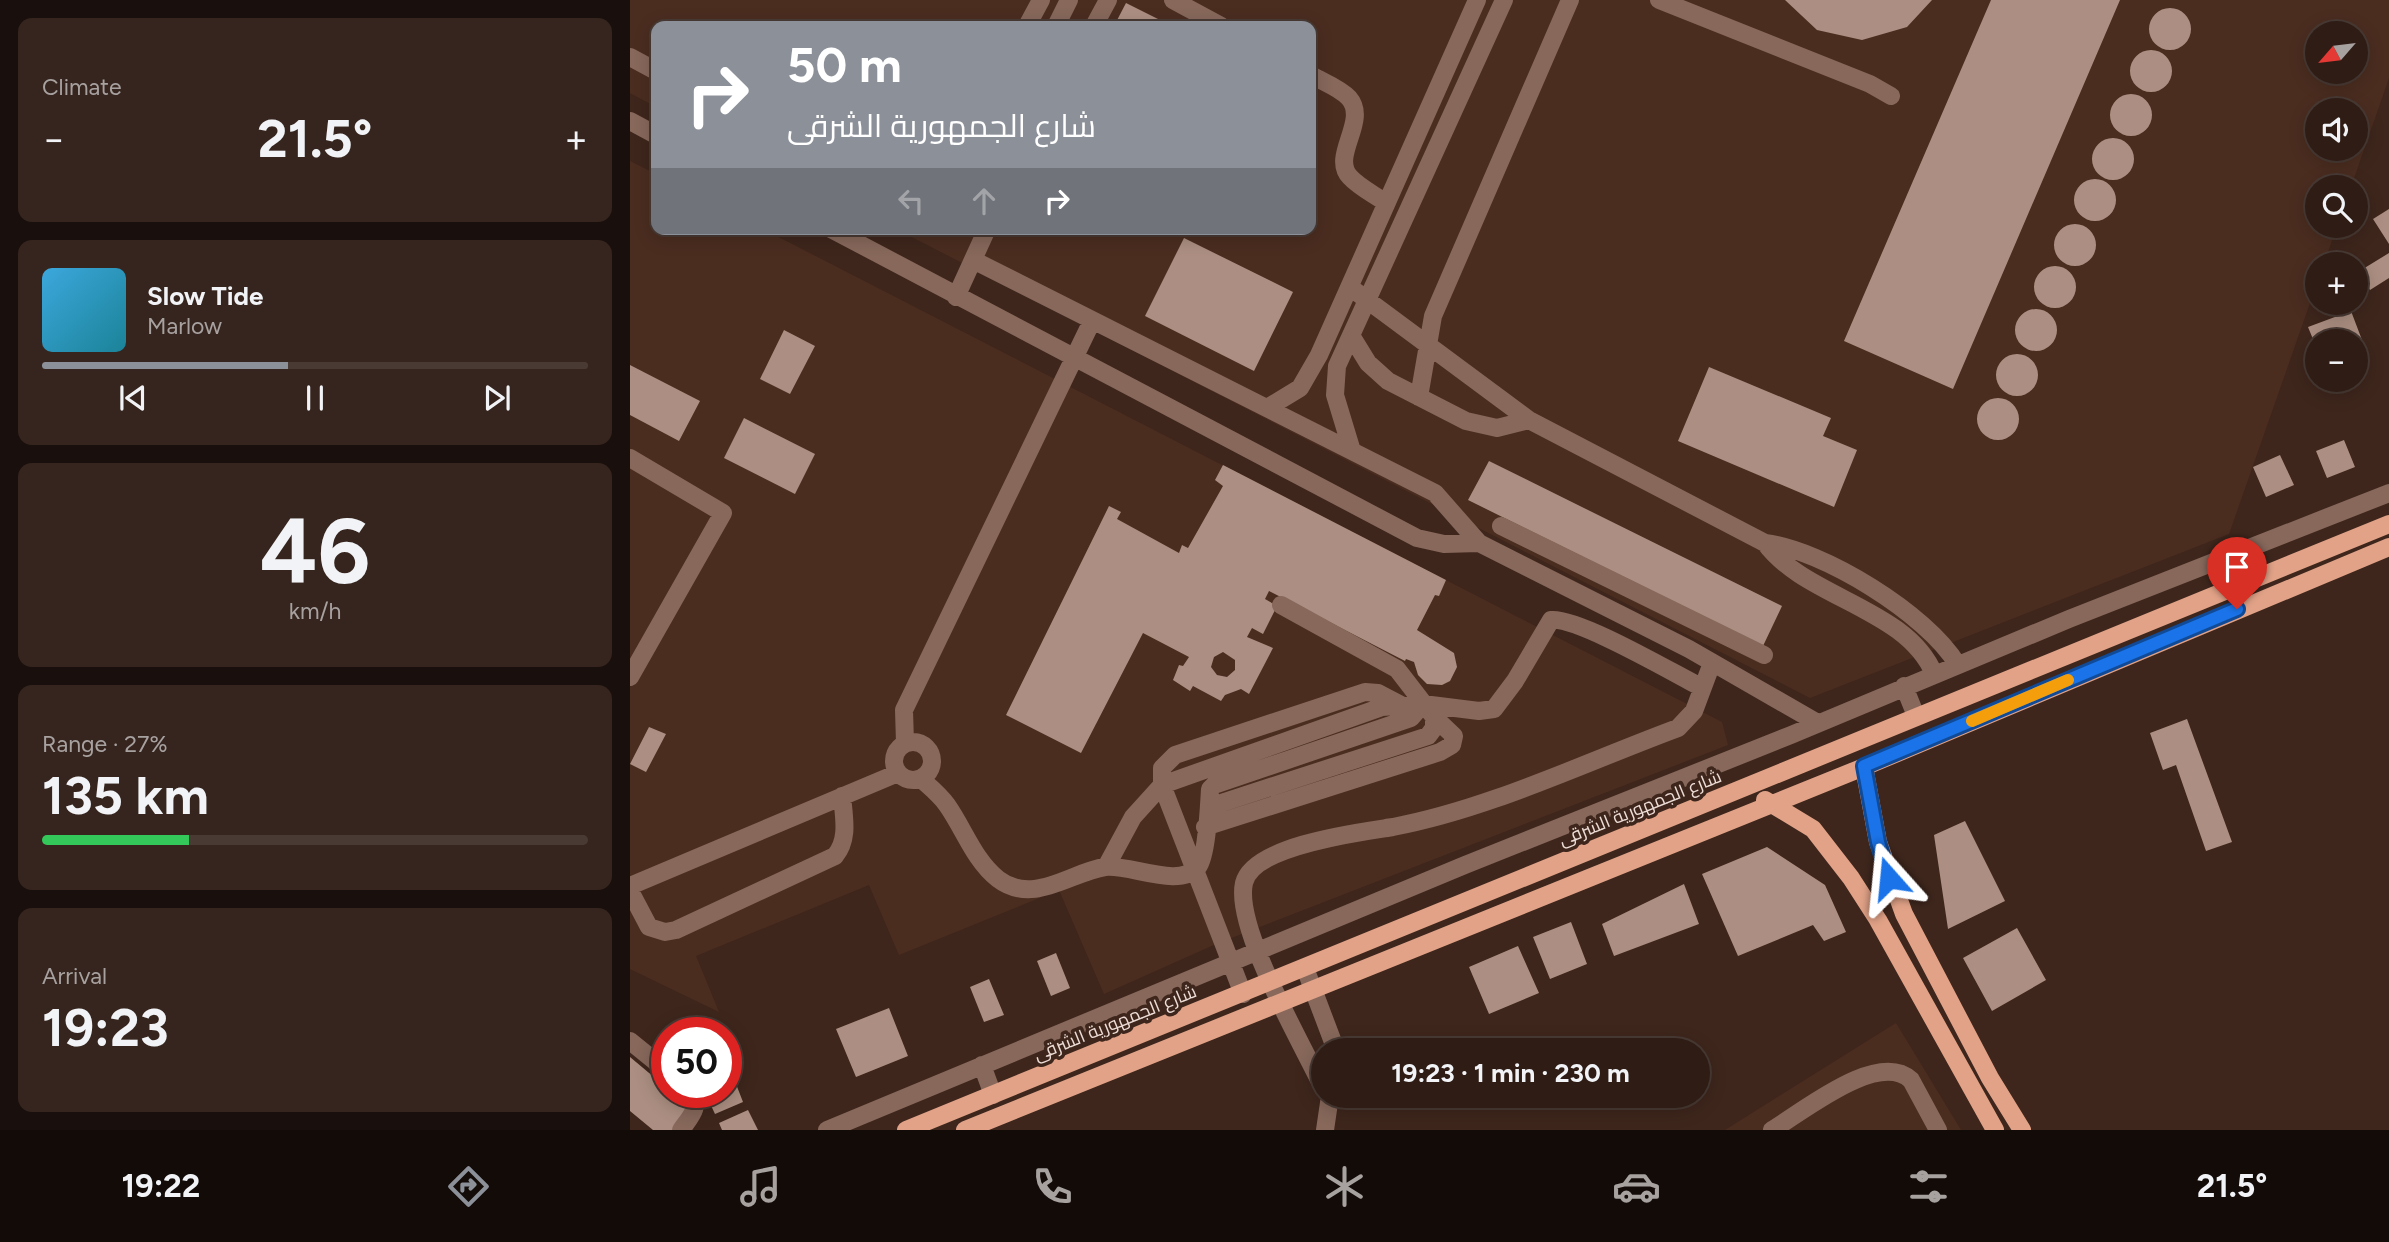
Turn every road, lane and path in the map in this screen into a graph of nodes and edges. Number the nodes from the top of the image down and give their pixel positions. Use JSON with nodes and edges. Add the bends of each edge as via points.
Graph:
{"nodes":[{"id":1,"x":1041,"y":0,"type":"edge"},
{"id":2,"x":1069,"y":0,"type":"edge"},
{"id":3,"x":1108,"y":0,"type":"edge"},
{"id":4,"x":1173,"y":0,"type":"edge"},
{"id":5,"x":1477,"y":0,"type":"edge"},
{"id":6,"x":1504,"y":0,"type":"edge"},
{"id":7,"x":1570,"y":0,"type":"edge"},
{"id":8,"x":1659,"y":0,"type":"edge"},
{"id":9,"x":1030,"y":21,"type":"edge"},
{"id":10,"x":1058,"y":21,"type":"edge"},
{"id":11,"x":1097,"y":21,"type":"edge"},
{"id":12,"x":1212,"y":21,"type":"edge"},
{"id":13,"x":630,"y":57,"type":"edge"},
{"id":14,"x":1451,"y":58,"type":"junction"},
{"id":15,"x":1474,"y":67,"type":"junction"},
{"id":16,"x":651,"y":68,"type":"edge"},
{"id":17,"x":1316,"y":78,"type":"edge"},
{"id":18,"x":1891,"y":96,"type":"dead end"},
{"id":19,"x":630,"y":121,"type":"edge"},
{"id":20,"x":651,"y":132,"type":"edge"},
{"id":21,"x":1386,"y":203,"type":"junction"},
{"id":22,"x":842,"y":235,"type":"edge"},
{"id":23,"x":984,"y":235,"type":"edge"},
{"id":24,"x":973,"y":260,"type":"junction"},
{"id":25,"x":1351,"y":288,"type":"junction"},
{"id":26,"x":956,"y":297,"type":"junction"},
{"id":27,"x":1367,"y":301,"type":"junction"},
{"id":28,"x":1092,"y":321,"type":"junction"},
{"id":29,"x":1352,"y":337,"type":"junction"},
{"id":30,"x":1426,"y":346,"type":"junction"},
{"id":31,"x":1075,"y":358,"type":"junction"},
{"id":32,"x":1419,"y":397,"type":"junction"},
{"id":33,"x":1267,"y":408,"type":"junction"},
{"id":34,"x":1529,"y":421,"type":"junction"},
{"id":35,"x":1352,"y":451,"type":"junction"},
{"id":36,"x":630,"y":458,"type":"edge"},
{"id":37,"x":2389,"y":492,"type":"edge"},
{"id":38,"x":2389,"y":524,"type":"edge"},
{"id":39,"x":1501,"y":526,"type":"dead end"},
{"id":40,"x":1479,"y":543,"type":"junction"},
{"id":41,"x":1765,"y":543,"type":"junction"},
{"id":42,"x":2389,"y":547,"type":"edge"},
{"id":43,"x":1282,"y":606,"type":"dead end"},
{"id":44,"x":1630,"y":620,"type":"junction"},
{"id":45,"x":1701,"y":623,"type":"junction"},
{"id":46,"x":1614,"y":643,"type":"junction"},
{"id":47,"x":1689,"y":649,"type":"junction"},
{"id":48,"x":1764,"y":655,"type":"dead end"},
{"id":49,"x":1713,"y":663,"type":"junction"},
{"id":50,"x":1957,"y":664,"type":"junction"},
{"id":51,"x":1934,"y":674,"type":"junction"},
{"id":52,"x":630,"y":677,"type":"edge"},
{"id":53,"x":1904,"y":686,"type":"junction"},
{"id":54,"x":1701,"y":687,"type":"junction"},
{"id":55,"x":1429,"y":710,"type":"junction"},
{"id":56,"x":1909,"y":719,"type":"junction"},
{"id":57,"x":1816,"y":722,"type":"junction"},
{"id":58,"x":905,"y":743,"type":"junction"},
{"id":59,"x":1911,"y":747,"type":"junction"},
{"id":60,"x":1864,"y":766,"type":"junction"},
{"id":61,"x":898,"y":773,"type":"junction"},
{"id":62,"x":921,"y":779,"type":"junction"},
{"id":63,"x":1755,"y":784,"type":"junction"},
{"id":64,"x":1162,"y":785,"type":"junction"},
{"id":65,"x":842,"y":796,"type":"junction"},
{"id":66,"x":1768,"y":805,"type":"junction"},
{"id":67,"x":1205,"y":827,"type":"junction"},
{"id":68,"x":1106,"y":867,"type":"junction"},
{"id":69,"x":1194,"y":871,"type":"junction"},
{"id":70,"x":630,"y":888,"type":"edge"},
{"id":71,"x":1257,"y":951,"type":"junction"},
{"id":72,"x":1230,"y":962,"type":"junction"},
{"id":73,"x":1306,"y":968,"type":"junction"},
{"id":74,"x":1271,"y":983,"type":"junction"},
{"id":75,"x":1314,"y":988,"type":"junction"},
{"id":76,"x":1243,"y":994,"type":"junction"},
{"id":77,"x":1279,"y":1002,"type":"junction"},
{"id":78,"x":1332,"y":1038,"type":"edge"},
{"id":79,"x":630,"y":1041,"type":"edge"},
{"id":80,"x":651,"y":1058,"type":"edge"},
{"id":81,"x":1311,"y":1063,"type":"edge"},
{"id":82,"x":982,"y":1065,"type":"junction"},
{"id":83,"x":1990,"y":1078,"type":"junction"},
{"id":84,"x":1970,"y":1089,"type":"junction"},
{"id":85,"x":993,"y":1095,"type":"junction"},
{"id":86,"x":696,"y":1108,"type":"edge"},
{"id":87,"x":1326,"y":1108,"type":"edge"},
{"id":88,"x":681,"y":1130,"type":"edge"},
{"id":89,"x":827,"y":1130,"type":"edge"},
{"id":90,"x":906,"y":1130,"type":"edge"},
{"id":91,"x":965,"y":1130,"type":"edge"},
{"id":92,"x":1325,"y":1130,"type":"edge"},
{"id":93,"x":1772,"y":1130,"type":"edge"},
{"id":94,"x":1938,"y":1130,"type":"edge"},
{"id":95,"x":1995,"y":1130,"type":"edge"},
{"id":96,"x":2022,"y":1130,"type":"edge"}],
"edges":[{"from":1,"to":9,"type":"street"},
{"from":2,"to":10,"type":"street"},
{"from":3,"to":11,"type":"street"},
{"from":4,"to":12,"type":"street"},
{"from":5,"to":14,"type":"street"},
{"from":6,"to":15,"type":"street"},
{"from":7,"to":30,"type":"street","via":[[1443,292]]},
{"from":8,"to":18,"type":"street"},
{"from":13,"to":16,"type":"street"},
{"from":14,"to":15,"type":"street"},
{"from":14,"to":21,"type":"street"},
{"from":15,"to":27,"type":"street"},
{"from":17,"to":21,"type":"street","via":[[1349,98],[1354,109],[1345,169],[1349,177]]},
{"from":19,"to":20,"type":"street"},
{"from":21,"to":25,"type":"street"},
{"from":22,"to":26,"type":"street"},
{"from":23,"to":24,"type":"street"},
{"from":24,"to":26,"type":"street"},
{"from":24,"to":28,"type":"street"},
{"from":25,"to":27,"type":"street"},
{"from":25,"to":33,"type":"street","via":[[1300,388]]},
{"from":26,"to":31,"type":"street"},
{"from":27,"to":29,"type":"street"},
{"from":27,"to":30,"type":"street"},
{"from":28,"to":31,"type":"street"},
{"from":28,"to":33,"type":"street"},
{"from":29,"to":32,"type":"street","via":[[1377,373]]},
{"from":29,"to":35,"type":"street","via":[[1334,382]]},
{"from":30,"to":32,"type":"street"},
{"from":30,"to":34,"type":"street"},
{"from":31,"to":40,"type":"street","via":[[1417,538],[1444,544]]},
{"from":31,"to":58,"type":"street","via":[[904,710]]},
{"from":32,"to":34,"type":"street","via":[[1481,426]]},
{"from":33,"to":35,"type":"street"},
{"from":34,"to":41,"type":"street"},
{"from":35,"to":40,"type":"street","via":[[1435,493]]},
{"from":36,"to":52,"type":"street","via":[[723,513]]},
{"from":37,"to":50,"type":"street"},
{"from":38,"to":56,"type":"main road","name":"شارع الجمهورية الشرقى"},
{"from":39,"to":45,"type":"street"},
{"from":40,"to":44,"type":"street"},
{"from":41,"to":50,"type":"street","via":[[1790,547],[1885,596],[1932,632]]},
{"from":41,"to":51,"type":"street","via":[[1780,559],[1914,645]]},
{"from":42,"to":59,"type":"main road"},
{"from":43,"to":55,"type":"street","via":[[1397,669]]},
{"from":44,"to":46,"type":"street","via":[[1630,634]]},
{"from":44,"to":47,"type":"street"},
{"from":45,"to":47,"type":"street"},
{"from":45,"to":48,"type":"street"},
{"from":46,"to":54,"type":"street"},
{"from":46,"to":55,"type":"street","via":[[1567,622],[1551,620],[1494,709]]},
{"from":47,"to":49,"type":"street"},
{"from":49,"to":54,"type":"street"},
{"from":49,"to":57,"type":"street"},
{"from":50,"to":51,"type":"street"},
{"from":51,"to":53,"type":"street"},
{"from":53,"to":56,"type":"street"},
{"from":53,"to":57,"type":"street"},
{"from":54,"to":71,"type":"street","via":[[1695,711],[1678,728],[1465,808],[1394,827],[1307,842],[1270,859],[1245,879],[1245,905]]},
{"from":55,"to":64,"type":"street","via":[[1365,692],[1181,753],[1162,768]]},
{"from":55,"to":67,"type":"street","via":[[1214,785]]},
{"from":55,"to":67,"type":"street","via":[[1454,736],[1455,742],[1440,752]]},
{"from":56,"to":59,"type":"main road"},
{"from":56,"to":63,"type":"main road","name":"شارع الجمهورية الشرقى"},
{"from":57,"to":71,"type":"street"},
{"from":58,"to":61,"type":"street","via":[[894,756]]},
{"from":58,"to":62,"type":"street","via":[[922,744],[932,757],[932,766]]},
{"from":59,"to":60,"type":"main road"},
{"from":60,"to":66,"type":"main road"},
{"from":60,"to":83,"type":"main road","via":[[1878,842],[1894,890]]},
{"from":61,"to":62,"type":"street"},
{"from":61,"to":65,"type":"street"},
{"from":62,"to":68,"type":"street","via":[[947,804],[984,865],[1000,881],[1038,888]]},
{"from":63,"to":66,"type":"main road"},
{"from":63,"to":73,"type":"main road","name":"شارع الجمهورية الشرقى"},
{"from":64,"to":68,"type":"street","via":[[1133,817]]},
{"from":64,"to":69,"type":"street"},
{"from":65,"to":70,"type":"street"},
{"from":65,"to":70,"type":"street","via":[[845,834],[843,847],[835,856],[676,930],[649,927]]},
{"from":66,"to":75,"type":"main road"},
{"from":66,"to":84,"type":"main road","via":[[1813,829],[1851,878]]},
{"from":67,"to":69,"type":"street","via":[[1202,861]]},
{"from":68,"to":69,"type":"street","via":[[1177,877]]},
{"from":69,"to":72,"type":"street"},
{"from":71,"to":72,"type":"street"},
{"from":71,"to":74,"type":"street"},
{"from":72,"to":76,"type":"street"},
{"from":72,"to":82,"type":"street"},
{"from":73,"to":74,"type":"main road","name":"شارع الجمهورية الشرقى"},
{"from":73,"to":75,"type":"street"},
{"from":74,"to":76,"type":"main road","name":"شارع الجمهورية الشرقى"},
{"from":74,"to":77,"type":"street"},
{"from":75,"to":77,"type":"main road"},
{"from":75,"to":78,"type":"street"},
{"from":76,"to":85,"type":"main road","name":"شارع الجمهورية الشرقى"},
{"from":77,"to":81,"type":"street"},
{"from":77,"to":91,"type":"main road"},
{"from":79,"to":80,"type":"street"},
{"from":82,"to":85,"type":"street"},
{"from":82,"to":89,"type":"street"},
{"from":83,"to":84,"type":"main road"},
{"from":83,"to":96,"type":"main road"},
{"from":84,"to":95,"type":"main road"},
{"from":85,"to":90,"type":"main road","name":"شارع الجمهورية الشرقى"},
{"from":86,"to":88,"type":"street"},
{"from":87,"to":92,"type":"street"},
{"from":93,"to":94,"type":"street","via":[[1863,1076],[1887,1070],[1911,1080]]}]}
